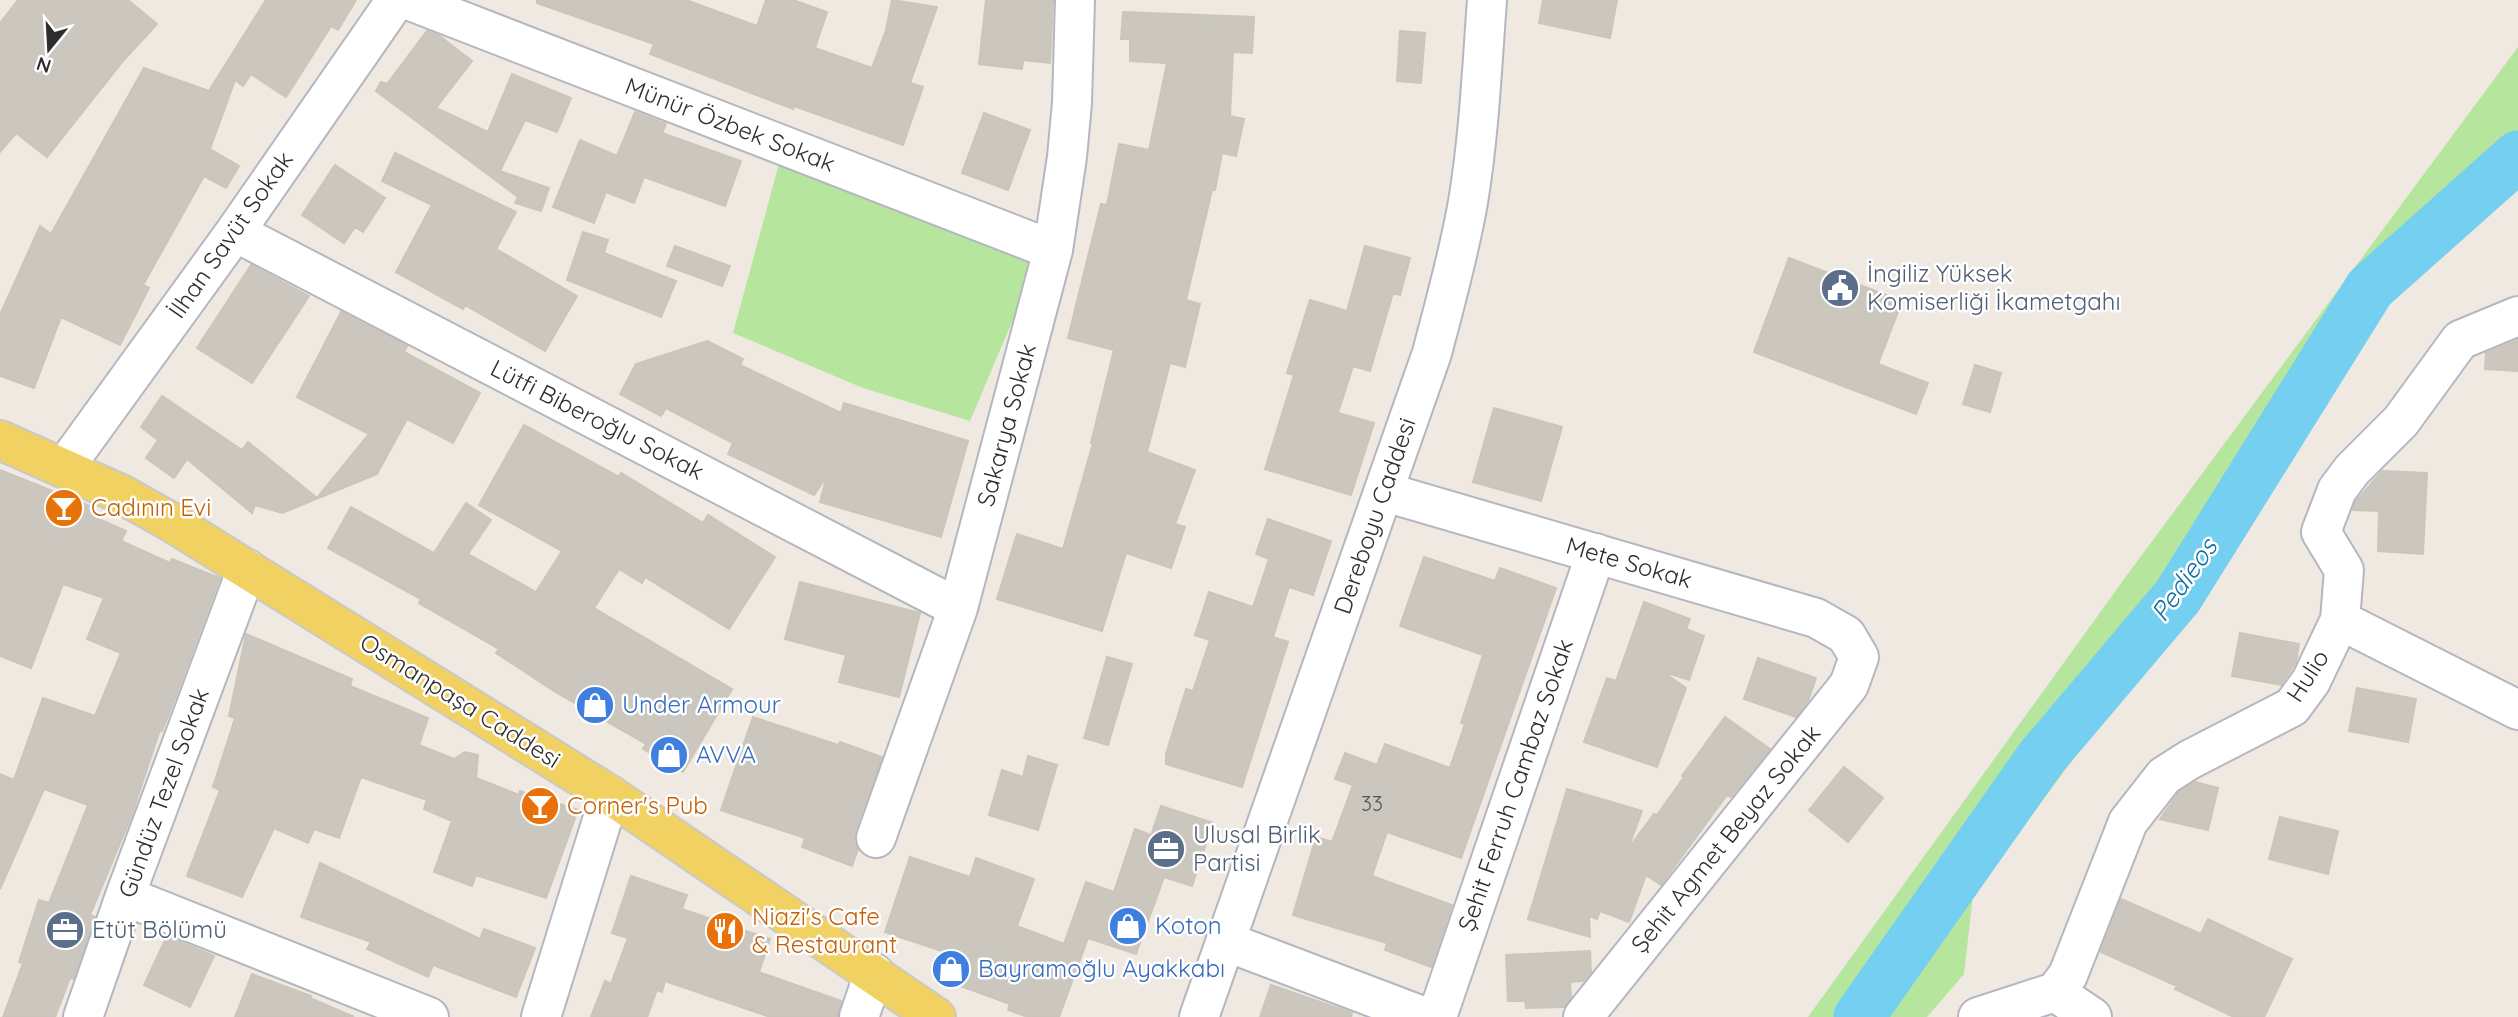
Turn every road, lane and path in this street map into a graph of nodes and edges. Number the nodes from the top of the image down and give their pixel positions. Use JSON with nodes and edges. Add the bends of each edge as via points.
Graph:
{"nodes":[{"id":1,"x":396,"y":0,"type":"edge"},
{"id":2,"x":408,"y":0,"type":"edge"},
{"id":3,"x":1075,"y":0,"type":"edge"},
{"id":4,"x":1487,"y":0,"type":"edge"},
{"id":5,"x":235,"y":232,"type":"junction"},
{"id":6,"x":1053,"y":250,"type":"junction"},
{"id":7,"x":2518,"y":316,"type":"edge"},
{"id":8,"x":0,"y":440,"type":"edge"},
{"id":9,"x":64,"y":468,"type":"junction"},
{"id":10,"x":1385,"y":492,"type":"junction"},
{"id":11,"x":1596,"y":553,"type":"junction"},
{"id":12,"x":247,"y":569,"type":"junction"},
{"id":13,"x":958,"y":608,"type":"junction"},
{"id":14,"x":2340,"y":620,"type":"junction"},
{"id":15,"x":1859,"y":657,"type":"joint"},
{"id":16,"x":2518,"y":710,"type":"edge"},
{"id":17,"x":610,"y":795,"type":"junction"},
{"id":18,"x":876,"y":838,"type":"dead end"},
{"id":19,"x":125,"y":896,"type":"junction"},
{"id":20,"x":1227,"y":942,"type":"junction"},
{"id":21,"x":874,"y":972,"type":"junction"},
{"id":22,"x":2055,"y":992,"type":"junction"},
{"id":23,"x":83,"y":1017,"type":"edge"},
{"id":24,"x":429,"y":1017,"type":"edge"},
{"id":25,"x":541,"y":1017,"type":"edge"},
{"id":26,"x":859,"y":1017,"type":"edge"},
{"id":27,"x":936,"y":1017,"type":"edge"},
{"id":28,"x":1199,"y":1017,"type":"edge"},
{"id":29,"x":1426,"y":1017,"type":"edge"},
{"id":30,"x":1437,"y":1017,"type":"edge"},
{"id":31,"x":1583,"y":1017,"type":"edge"},
{"id":32,"x":1978,"y":1017,"type":"edge"},
{"id":33,"x":2092,"y":1017,"type":"edge"}],
"edges":[{"from":1,"to":5,"type":"street","name":"İlhan Savüt Sokak"},
{"from":2,"to":6,"type":"street","name":"Münür Özbek Sokak"},
{"from":3,"to":6,"type":"street","name":"Sakarya Sokak","via":[[1070,130]]},
{"from":4,"to":10,"type":"street","name":"Dereboyu Caddesi","via":[[1477,132],[1457,256],[1432,353]]},
{"from":5,"to":9,"type":"street","name":"İlhan Savüt Sokak"},
{"from":5,"to":13,"type":"street","name":"Lütfi Biberoğlu Sokak"},
{"from":6,"to":13,"type":"street","name":"Sakarya Sokak"},
{"from":7,"to":14,"type":"street","name":"Hulio","via":[[2460,340],[2401,421],[2337,490],[2321,532],[2344,570]]},
{"from":8,"to":9,"type":"main road","name":"Osmanpaşa Caddesi"},
{"from":9,"to":12,"type":"main road","name":"Osmanpaşa Caddesi","via":[[123,495]]},
{"from":10,"to":11,"type":"street","name":"Mete Sokak"},
{"from":10,"to":20,"type":"street","name":"Dereboyu Caddesi"},
{"from":11,"to":15,"type":"street","name":"Mete Sokak","via":[[1816,618],[1846,635]]},
{"from":11,"to":30,"type":"street","name":"Şehit Ferruh Cambaz Sokak"},
{"from":12,"to":17,"type":"main road","name":"Osmanpaşa Caddesi"},
{"from":12,"to":19,"type":"street","name":"Gündüz Tezel Sokak"},
{"from":13,"to":18,"type":"street","name":"Sakarya Sokak"},
{"from":14,"to":16,"type":"street"},
{"from":14,"to":22,"type":"street","name":"Hulio","via":[[2311,681],[2292,707],[2164,776],[2128,822],[2068,975]]},
{"from":15,"to":31,"type":"street","name":"Şehit Agmet Beyaz Sokak","via":[[1849,685]]},
{"from":17,"to":21,"type":"main road","name":"Osmanpaşa Caddesi"},
{"from":17,"to":25,"type":"street"},
{"from":19,"to":23,"type":"street","name":"Gündüz Tezel Sokak"},
{"from":19,"to":24,"type":"street"},
{"from":20,"to":28,"type":"street","name":"Dereboyu Caddesi"},
{"from":20,"to":29,"type":"street"},
{"from":21,"to":26,"type":"street"},
{"from":21,"to":27,"type":"main road","name":"Osmanpaşa Caddesi"},
{"from":22,"to":32,"type":"street"},
{"from":22,"to":33,"type":"street"}]}
